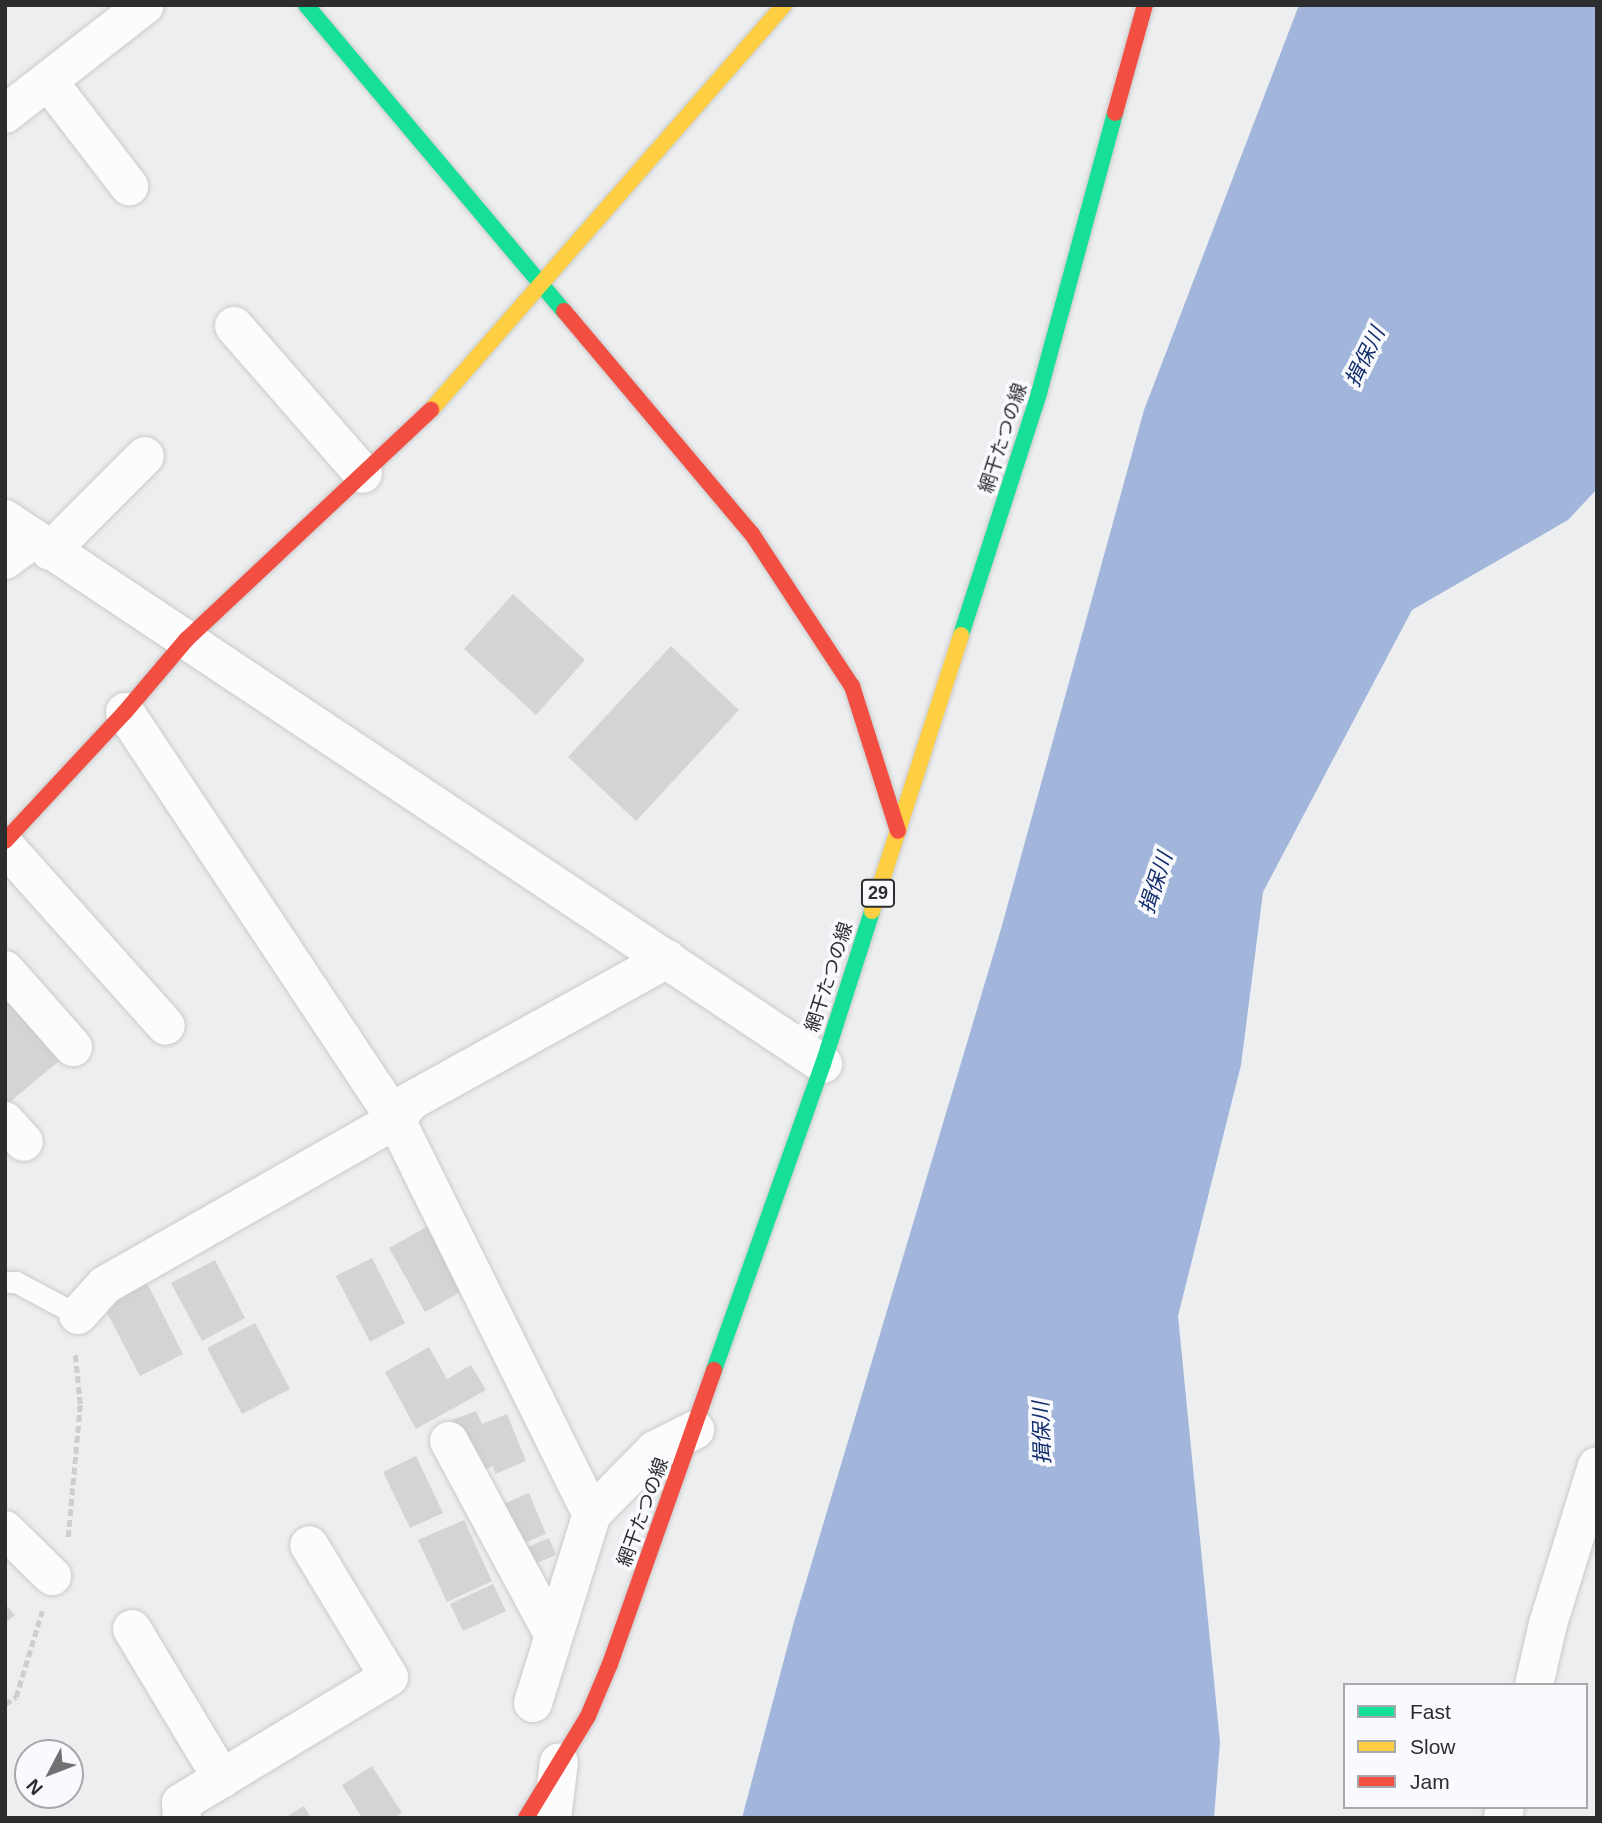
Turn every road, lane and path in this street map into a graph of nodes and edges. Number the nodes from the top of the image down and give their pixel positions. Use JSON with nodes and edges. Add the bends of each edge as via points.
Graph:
{"nodes":[{"id":1,"x":145,"y":5,"type":"edge"},
{"id":2,"x":306,"y":5,"type":"edge"},
{"id":3,"x":784,"y":5,"type":"edge"},
{"id":4,"x":1145,"y":5,"type":"edge"},
{"id":5,"x":48,"y":81,"type":"junction"},
{"id":6,"x":5,"y":114,"type":"edge"},
{"id":7,"x":129,"y":187,"type":"dead end"},
{"id":8,"x":541,"y":286,"type":"junction"},
{"id":9,"x":234,"y":326,"type":"dead end"},
{"id":10,"x":145,"y":456,"type":"dead end"},
{"id":11,"x":363,"y":474,"type":"junction"},
{"id":12,"x":24,"y":542,"type":"edge"},
{"id":13,"x":187,"y":639,"type":"junction"},
{"id":14,"x":125,"y":712,"type":"junction"},
{"id":15,"x":898,"y":831,"type":"junction"},
{"id":16,"x":5,"y":841,"type":"edge"},
{"id":17,"x":5,"y":846,"type":"edge"},
{"id":18,"x":667,"y":959,"type":"junction"},
{"id":19,"x":5,"y":970,"type":"edge"},
{"id":20,"x":166,"y":1026,"type":"dead end"},
{"id":21,"x":74,"y":1047,"type":"dead end"},
{"id":22,"x":823,"y":1064,"type":"junction"},
{"id":23,"x":396,"y":1120,"type":"junction"},
{"id":24,"x":5,"y":1282,"type":"edge"},
{"id":25,"x":78,"y":1315,"type":"junction"},
{"id":26,"x":695,"y":1430,"type":"junction"},
{"id":27,"x":449,"y":1441,"type":"dead end"},
{"id":28,"x":1597,"y":1466,"type":"edge"},
{"id":29,"x":592,"y":1514,"type":"junction"},
{"id":30,"x":5,"y":1530,"type":"edge"},
{"id":31,"x":309,"y":1545,"type":"dead end"},
{"id":32,"x":52,"y":1576,"type":"junction"},
{"id":33,"x":132,"y":1629,"type":"dead end"},
{"id":34,"x":554,"y":1636,"type":"junction"},
{"id":35,"x":1534,"y":1683,"type":"edge"},
{"id":36,"x":533,"y":1703,"type":"dead end"},
{"id":37,"x":5,"y":1704,"type":"edge"},
{"id":38,"x":559,"y":1762,"type":"junction"},
{"id":39,"x":222,"y":1779,"type":"junction"},
{"id":40,"x":182,"y":1818,"type":"edge"},
{"id":41,"x":526,"y":1818,"type":"edge"},
{"id":42,"x":552,"y":1818,"type":"edge"}],
"edges":[{"from":1,"to":5,"type":"street"},
{"from":2,"to":8,"type":"street"},
{"from":3,"to":8,"type":"street"},
{"from":4,"to":15,"type":"street","name":"網干たつの線","number":"29","via":[[1039,393]]},
{"from":5,"to":6,"type":"street"},
{"from":5,"to":7,"type":"street"},
{"from":8,"to":11,"type":"street","via":[[444,398]]},
{"from":8,"to":15,"type":"street","via":[[752,534],[852,686]]},
{"from":9,"to":11,"type":"street"},
{"from":10,"to":12,"type":"street"},
{"from":11,"to":13,"type":"street"},
{"from":12,"to":13,"type":"street"},
{"from":13,"to":14,"type":"street"},
{"from":13,"to":18,"type":"street"},
{"from":14,"to":16,"type":"street"},
{"from":14,"to":23,"type":"street"},
{"from":15,"to":22,"type":"street","name":"網干たつの線","number":"29"},
{"from":17,"to":20,"type":"street"},
{"from":18,"to":22,"type":"street"},
{"from":18,"to":23,"type":"street","via":[[411,1101]]},
{"from":19,"to":21,"type":"street"},
{"from":22,"to":26,"type":"street","name":"網干たつの線","number":"29"},
{"from":23,"to":25,"type":"street","via":[[105,1285]]},
{"from":23,"to":29,"type":"street"},
{"from":24,"to":25,"type":"lane","via":[[16,1282]]},
{"from":25,"to":32,"type":"path","via":[[75,1353],[80,1404],[71,1531]]},
{"from":26,"to":29,"type":"street","via":[[655,1450]]},
{"from":26,"to":38,"type":"street","name":"網干たつの線","number":"29","via":[[610,1664],[588,1716]]},
{"from":27,"to":34,"type":"street"},
{"from":28,"to":35,"type":"street"},
{"from":29,"to":34,"type":"street"},
{"from":30,"to":32,"type":"street"},
{"from":31,"to":39,"type":"street","via":[[389,1677]]},
{"from":32,"to":37,"type":"path","via":[[16,1697]]},
{"from":33,"to":39,"type":"street"},
{"from":34,"to":36,"type":"street"},
{"from":38,"to":41,"type":"street","name":"網干たつの線","number":"29"},
{"from":38,"to":42,"type":"street"},
{"from":39,"to":40,"type":"street","via":[[181,1803]]}]}
